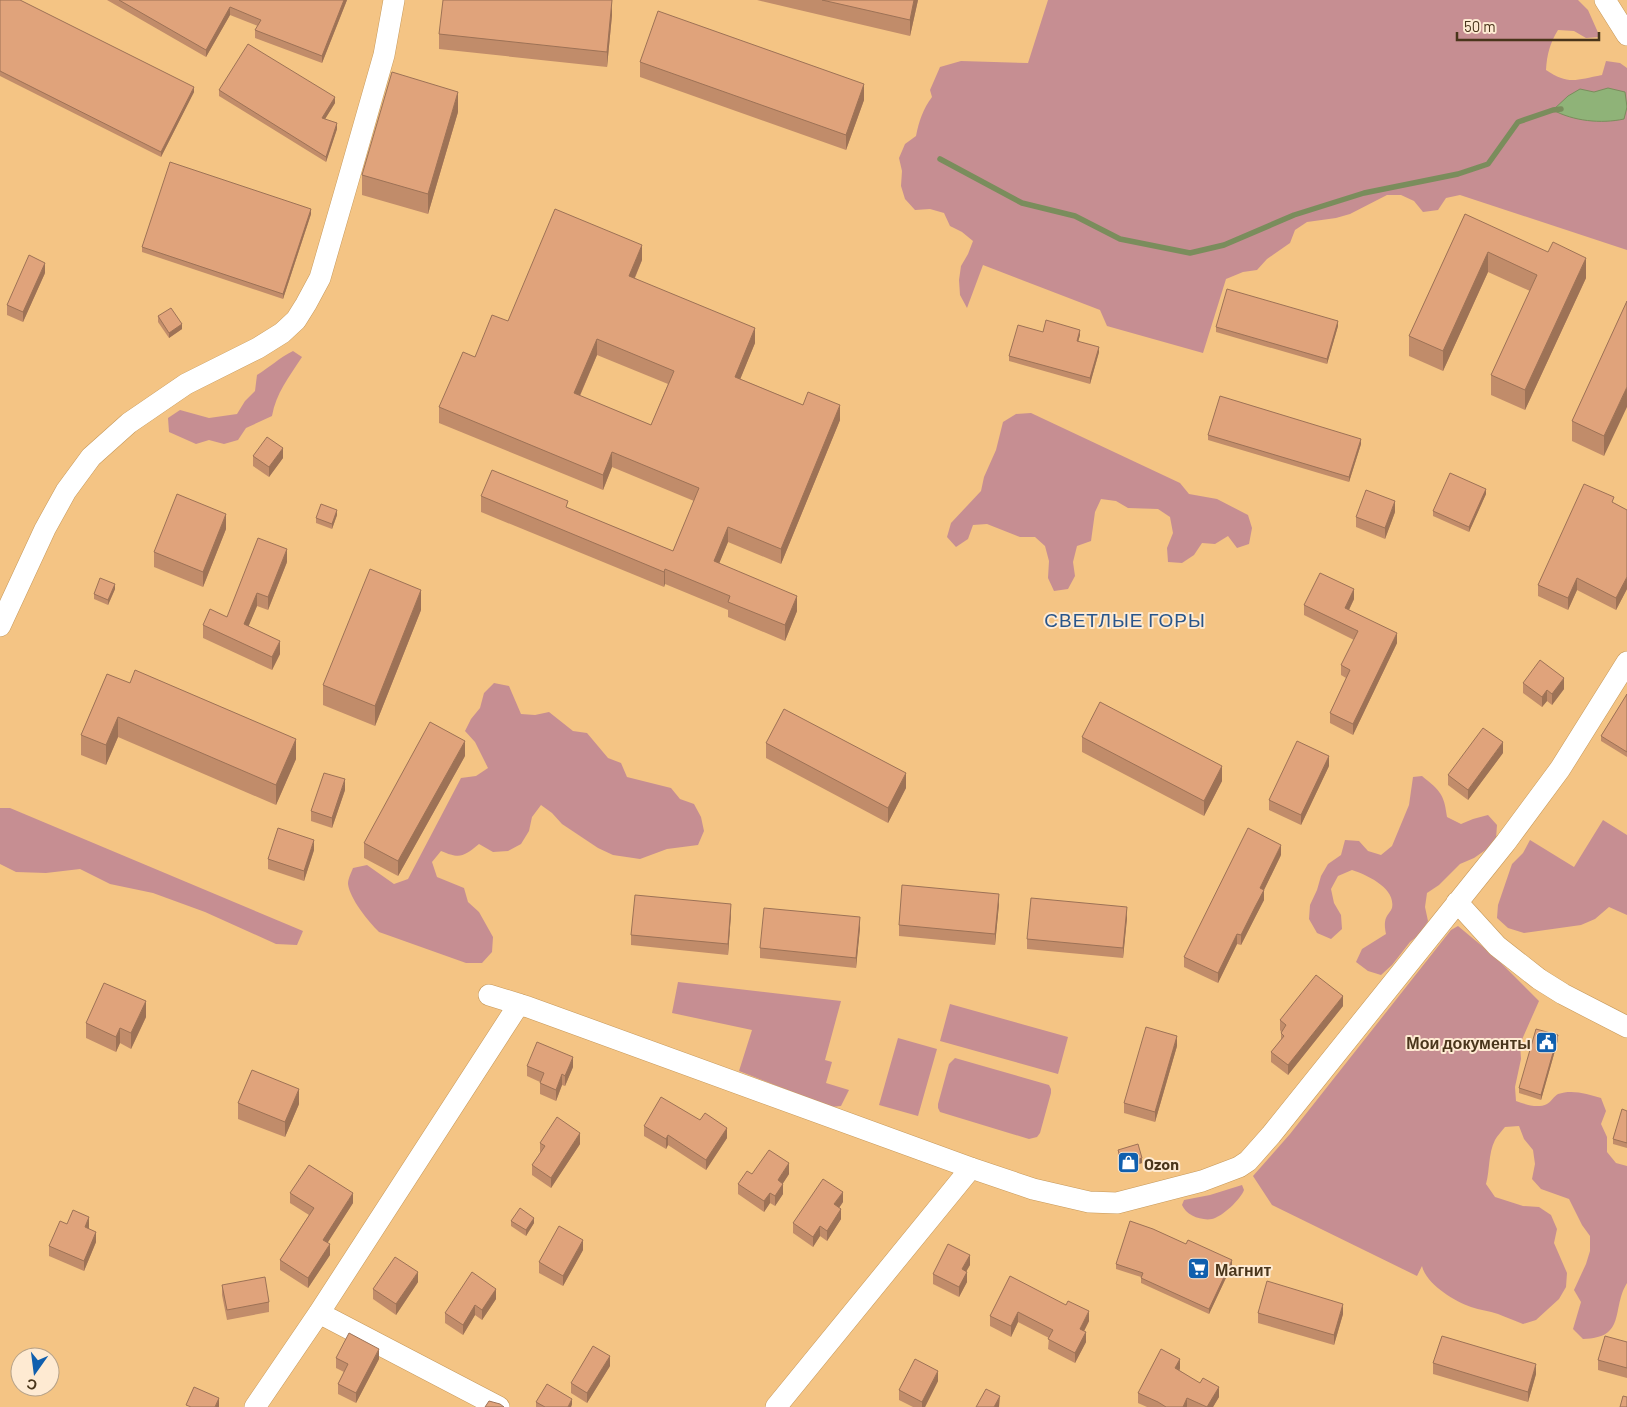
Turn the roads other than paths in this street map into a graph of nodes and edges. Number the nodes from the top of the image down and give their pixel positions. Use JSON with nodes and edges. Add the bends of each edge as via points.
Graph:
{"nodes":[{"id":1,"x":394,"y":0,"type":"edge"},
{"id":2,"x":1605,"y":0,"type":"edge"},
{"id":3,"x":1627,"y":35,"type":"edge"},
{"id":4,"x":0,"y":626,"type":"edge"},
{"id":5,"x":1627,"y":662,"type":"edge"},
{"id":6,"x":1458,"y":902,"type":"junction"},
{"id":7,"x":489,"y":994,"type":"dead end"},
{"id":8,"x":519,"y":1004,"type":"junction"},
{"id":9,"x":1627,"y":1027,"type":"edge"},
{"id":10,"x":971,"y":1168,"type":"junction"},
{"id":11,"x":319,"y":1313,"type":"junction"},
{"id":12,"x":256,"y":1407,"type":"edge"},
{"id":13,"x":499,"y":1407,"type":"edge"},
{"id":14,"x":776,"y":1407,"type":"edge"}],
"edges":[{"from":1,"to":4,"type":"street","via":[[384,55],[320,278],[296,320],[258,348],[186,384],[129,423],[91,457],[66,491],[49,522]]},
{"from":2,"to":3,"type":"street"},
{"from":5,"to":6,"type":"street","via":[[1560,769]]},
{"from":6,"to":9,"type":"street","via":[[1497,946],[1539,979]]},
{"from":6,"to":10,"type":"street","via":[[1271,1135],[1239,1167],[1202,1181],[1110,1203],[1089,1202],[1033,1189]]},
{"from":7,"to":8,"type":"street"},
{"from":8,"to":10,"type":"street"},
{"from":8,"to":11,"type":"street"},
{"from":10,"to":14,"type":"street"},
{"from":11,"to":12,"type":"street"},
{"from":11,"to":13,"type":"street"}]}
